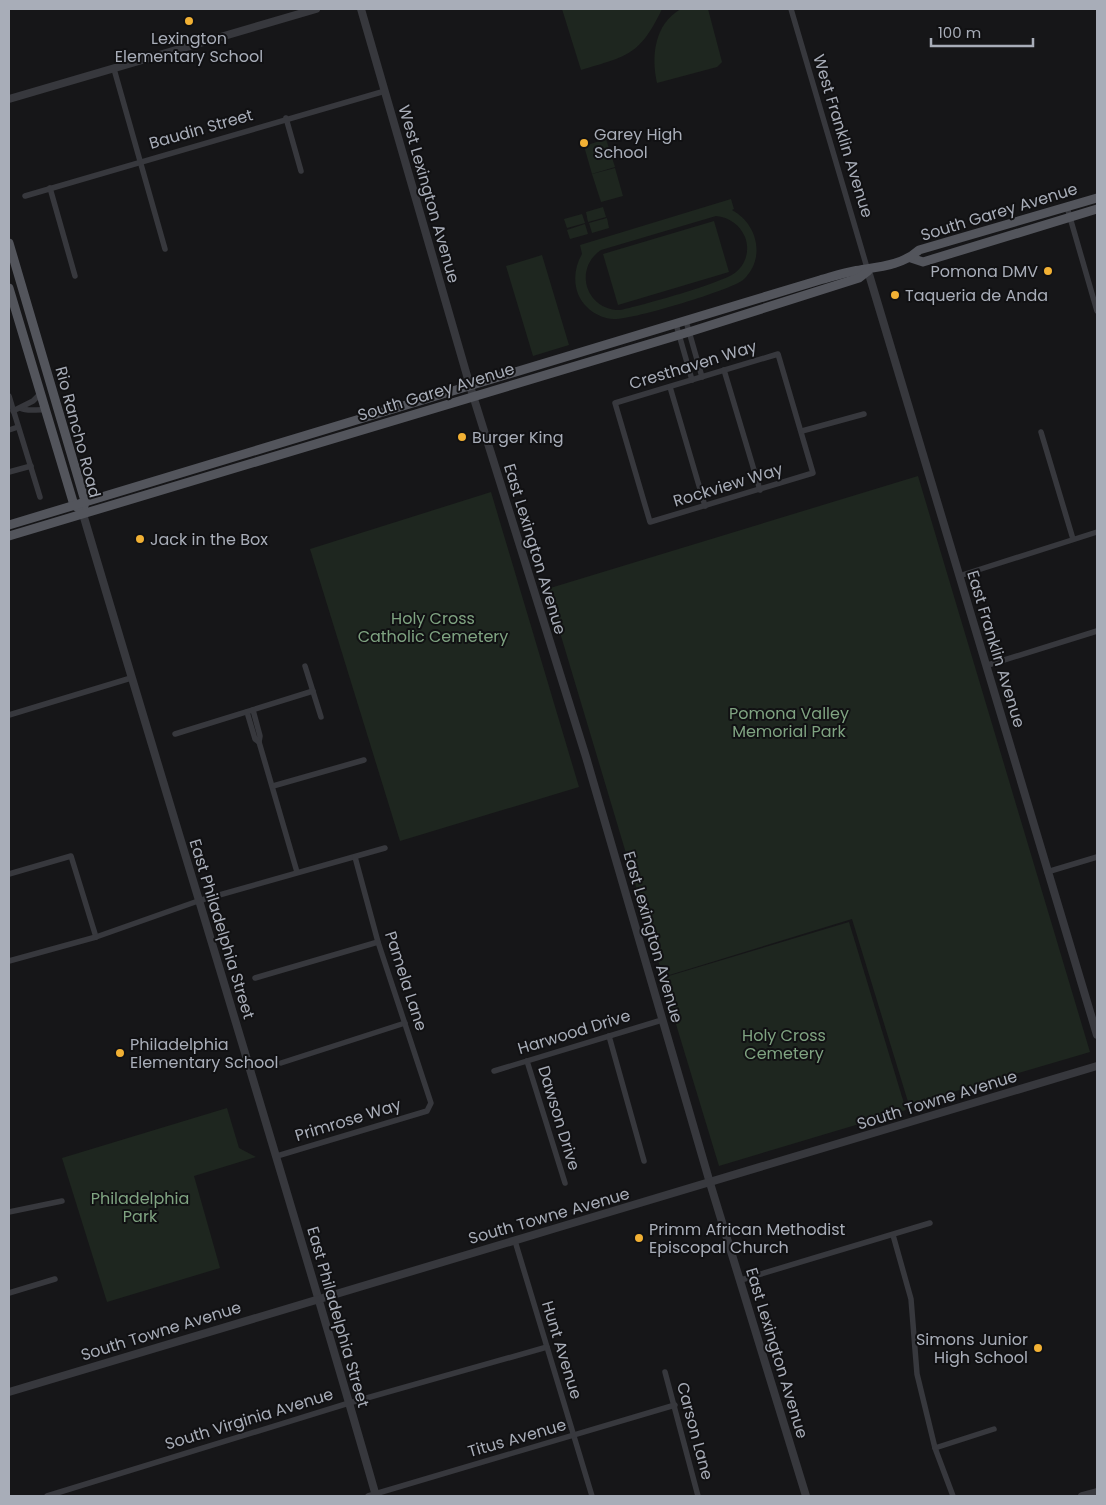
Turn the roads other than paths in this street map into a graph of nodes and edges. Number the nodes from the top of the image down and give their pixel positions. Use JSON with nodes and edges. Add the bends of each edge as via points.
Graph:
{"nodes":[{"id":1,"x":316,"y":9,"type":"edge"},
{"id":2,"x":360,"y":9,"type":"edge"},
{"id":3,"x":790,"y":9,"type":"edge"},
{"id":4,"x":114,"y":69,"type":"junction"},
{"id":5,"x":385,"y":91,"type":"junction"},
{"id":6,"x":9,"y":99,"type":"edge"},
{"id":7,"x":286,"y":118,"type":"junction"},
{"id":8,"x":139,"y":161,"type":"junction"},
{"id":9,"x":301,"y":172,"type":"dead end"},
{"id":10,"x":50,"y":188,"type":"junction"},
{"id":11,"x":25,"y":196,"type":"dead end"},
{"id":12,"x":1097,"y":198,"type":"edge"},
{"id":13,"x":1067,"y":207,"type":"junction"},
{"id":14,"x":1097,"y":209,"type":"edge"},
{"id":15,"x":1070,"y":218,"type":"junction"},
{"id":16,"x":9,"y":243,"type":"edge"},
{"id":17,"x":165,"y":250,"type":"dead end"},
{"id":18,"x":912,"y":258,"type":"junction"},
{"id":19,"x":868,"y":271,"type":"junction"},
{"id":20,"x":75,"y":276,"type":"dead end"},
{"id":21,"x":20,"y":283,"type":"junction"},
{"id":22,"x":9,"y":287,"type":"edge"},
{"id":23,"x":1097,"y":311,"type":"edge"},
{"id":24,"x":686,"y":321,"type":"junction"},
{"id":25,"x":676,"y":324,"type":"junction"},
{"id":26,"x":32,"y":325,"type":"junction"},
{"id":27,"x":21,"y":329,"type":"junction"},
{"id":28,"x":689,"y":332,"type":"junction"},
{"id":29,"x":679,"y":335,"type":"junction"},
{"id":30,"x":724,"y":370,"type":"junction"},
{"id":31,"x":33,"y":372,"type":"junction"},
{"id":32,"x":702,"y":377,"type":"junction"},
{"id":33,"x":692,"y":380,"type":"junction"},
{"id":34,"x":470,"y":386,"type":"junction"},
{"id":35,"x":670,"y":387,"type":"junction"},
{"id":36,"x":40,"y":394,"type":"junction"},
{"id":37,"x":9,"y":396,"type":"edge"},
{"id":38,"x":473,"y":396,"type":"junction"},
{"id":39,"x":56,"y":402,"type":"junction"},
{"id":40,"x":20,"y":408,"type":"junction"},
{"id":41,"x":45,"y":410,"type":"junction"},
{"id":42,"x":14,"y":411,"type":"junction"},
{"id":43,"x":864,"y":414,"type":"dead end"},
{"id":44,"x":18,"y":427,"type":"junction"},
{"id":45,"x":9,"y":430,"type":"edge"},
{"id":46,"x":802,"y":431,"type":"junction"},
{"id":47,"x":1041,"y":432,"type":"dead end"},
{"id":48,"x":220,"y":461,"type":"junction"},
{"id":49,"x":31,"y":466,"type":"junction"},
{"id":50,"x":9,"y":472,"type":"edge"},
{"id":51,"x":223,"y":472,"type":"junction"},
{"id":52,"x":760,"y":490,"type":"junction"},
{"id":53,"x":40,"y":497,"type":"dead end"},
{"id":54,"x":85,"y":501,"type":"junction"},
{"id":55,"x":74,"y":505,"type":"junction"},
{"id":56,"x":705,"y":506,"type":"junction"},
{"id":57,"x":83,"y":514,"type":"junction"},
{"id":58,"x":650,"y":522,"type":"joint"},
{"id":59,"x":9,"y":524,"type":"edge"},
{"id":60,"x":1097,"y":532,"type":"edge"},
{"id":61,"x":9,"y":536,"type":"edge"},
{"id":62,"x":1073,"y":539,"type":"junction"},
{"id":63,"x":959,"y":576,"type":"junction"},
{"id":64,"x":1097,"y":631,"type":"edge"},
{"id":65,"x":988,"y":665,"type":"junction"},
{"id":66,"x":305,"y":666,"type":"dead end"},
{"id":67,"x":131,"y":678,"type":"junction"},
{"id":68,"x":313,"y":691,"type":"junction"},
{"id":69,"x":250,"y":711,"type":"junction"},
{"id":70,"x":9,"y":715,"type":"edge"},
{"id":71,"x":321,"y":717,"type":"dead end"},
{"id":72,"x":175,"y":734,"type":"dead end"},
{"id":73,"x":364,"y":760,"type":"dead end"},
{"id":74,"x":273,"y":786,"type":"junction"},
{"id":75,"x":385,"y":848,"type":"dead end"},
{"id":76,"x":355,"y":857,"type":"junction"},
{"id":77,"x":1097,"y":857,"type":"edge"},
{"id":78,"x":297,"y":872,"type":"junction"},
{"id":79,"x":1047,"y":872,"type":"junction"},
{"id":80,"x":9,"y":874,"type":"edge"},
{"id":81,"x":198,"y":901,"type":"junction"},
{"id":82,"x":96,"y":937,"type":"junction"},
{"id":83,"x":378,"y":942,"type":"junction"},
{"id":84,"x":9,"y":961,"type":"edge"},
{"id":85,"x":255,"y":978,"type":"dead end"},
{"id":86,"x":662,"y":1020,"type":"junction"},
{"id":87,"x":405,"y":1023,"type":"junction"},
{"id":88,"x":1097,"y":1035,"type":"edge"},
{"id":89,"x":609,"y":1036,"type":"junction"},
{"id":90,"x":527,"y":1061,"type":"junction"},
{"id":91,"x":281,"y":1062,"type":"dead end"},
{"id":92,"x":1097,"y":1066,"type":"edge"},
{"id":93,"x":494,"y":1071,"type":"dead end"},
{"id":94,"x":427,"y":1111,"type":"joint"},
{"id":95,"x":278,"y":1156,"type":"junction"},
{"id":96,"x":644,"y":1161,"type":"dead end"},
{"id":97,"x":565,"y":1183,"type":"dead end"},
{"id":98,"x":710,"y":1183,"type":"junction"},
{"id":99,"x":62,"y":1201,"type":"dead end"},
{"id":100,"x":9,"y":1212,"type":"edge"},
{"id":101,"x":930,"y":1223,"type":"dead end"},
{"id":102,"x":892,"y":1235,"type":"junction"},
{"id":103,"x":515,"y":1241,"type":"junction"},
{"id":104,"x":55,"y":1279,"type":"dead end"},
{"id":105,"x":741,"y":1280,"type":"junction"},
{"id":106,"x":9,"y":1293,"type":"edge"},
{"id":107,"x":317,"y":1297,"type":"junction"},
{"id":108,"x":547,"y":1346,"type":"junction"},
{"id":109,"x":665,"y":1372,"type":"dead end"},
{"id":110,"x":9,"y":1392,"type":"edge"},
{"id":111,"x":349,"y":1403,"type":"junction"},
{"id":112,"x":675,"y":1405,"type":"junction"},
{"id":113,"x":994,"y":1429,"type":"dead end"},
{"id":114,"x":574,"y":1435,"type":"junction"},
{"id":115,"x":935,"y":1448,"type":"junction"},
{"id":116,"x":1097,"y":1492,"type":"edge"},
{"id":117,"x":373,"y":1495,"type":"edge"},
{"id":118,"x":47,"y":1496,"type":"edge"},
{"id":119,"x":592,"y":1496,"type":"edge"},
{"id":120,"x":698,"y":1496,"type":"edge"},
{"id":121,"x":806,"y":1496,"type":"edge"},
{"id":122,"x":954,"y":1496,"type":"edge"},
{"id":123,"x":1082,"y":1496,"type":"edge"}],
"edges":[{"from":1,"to":4,"type":"street"},
{"from":2,"to":5,"type":"street","name":"West Lexington Avenue"},
{"from":3,"to":19,"type":"street","name":"West Franklin Avenue"},
{"from":4,"to":6,"type":"street"},
{"from":4,"to":8,"type":"street"},
{"from":5,"to":7,"type":"street","name":"Baudin Street"},
{"from":5,"to":34,"type":"street","name":"West Lexington Avenue"},
{"from":7,"to":8,"type":"street","name":"Baudin Street"},
{"from":7,"to":9,"type":"street"},
{"from":8,"to":10,"type":"street","name":"Baudin Street"},
{"from":8,"to":17,"type":"street"},
{"from":10,"to":11,"type":"street","name":"Baudin Street"},
{"from":10,"to":20,"type":"street"},
{"from":12,"to":13,"type":"main road","name":"South Garey Avenue"},
{"from":13,"to":15,"type":"street"},
{"from":13,"to":18,"type":"main road","name":"South Garey Avenue","via":[[919,250]]},
{"from":14,"to":15,"type":"main road","name":"South Garey Avenue"},
{"from":15,"to":18,"type":"main road","name":"South Garey Avenue","via":[[923,262]]},
{"from":15,"to":23,"type":"street"},
{"from":16,"to":21,"type":"main road","name":"Rio Rancho Road"},
{"from":18,"to":19,"type":"main road","name":"South Garey Avenue"},
{"from":19,"to":24,"type":"main road","name":"South Garey Avenue","via":[[828,278]]},
{"from":19,"to":28,"type":"main road","name":"South Garey Avenue","via":[[859,278]]},
{"from":19,"to":63,"type":"street","name":"East Franklin Avenue"},
{"from":21,"to":22,"type":"street"},
{"from":21,"to":26,"type":"main road","name":"Rio Rancho Road"},
{"from":22,"to":27,"type":"main road","name":"Rio Rancho Road"},
{"from":24,"to":25,"type":"main road","name":"South Garey Avenue"},
{"from":24,"to":28,"type":"street"},
{"from":25,"to":29,"type":"street"},
{"from":25,"to":34,"type":"main road","name":"South Garey Avenue"},
{"from":26,"to":27,"type":"main road"},
{"from":26,"to":39,"type":"main road","name":"Rio Rancho Road"},
{"from":27,"to":31,"type":"main road","name":"Rio Rancho Road"},
{"from":28,"to":29,"type":"main road","name":"South Garey Avenue"},
{"from":28,"to":32,"type":"street"},
{"from":29,"to":33,"type":"street"},
{"from":29,"to":38,"type":"main road","name":"South Garey Avenue"},
{"from":30,"to":32,"type":"street","name":"Cresthaven Way"},
{"from":30,"to":46,"type":"street","name":"Cresthaven Way","via":[[778,354]]},
{"from":30,"to":52,"type":"street"},
{"from":31,"to":36,"type":"main road","name":"Rio Rancho Road"},
{"from":31,"to":39,"type":"main road","via":[[42,381],[46,396]]},
{"from":32,"to":33,"type":"street","name":"Cresthaven Way"},
{"from":33,"to":35,"type":"street","name":"Cresthaven Way"},
{"from":34,"to":38,"type":"street","name":"East Lexington Avenue"},
{"from":34,"to":48,"type":"main road","name":"South Garey Avenue"},
{"from":35,"to":56,"type":"street"},
{"from":35,"to":58,"type":"street","name":"Cresthaven Way","via":[[615,403]]},
{"from":36,"to":40,"type":"street"},
{"from":36,"to":41,"type":"main road","name":"Rio Rancho Road"},
{"from":37,"to":42,"type":"street"},
{"from":38,"to":51,"type":"main road","name":"South Garey Avenue"},
{"from":38,"to":86,"type":"street","name":"East Lexington Avenue","via":[[586,756]]},
{"from":39,"to":54,"type":"main road","name":"Rio Rancho Road"},
{"from":40,"to":41,"type":"street","via":[[26,411],[35,408]]},
{"from":40,"to":42,"type":"street"},
{"from":41,"to":55,"type":"main road","name":"Rio Rancho Road"},
{"from":42,"to":44,"type":"street"},
{"from":43,"to":46,"type":"street"},
{"from":44,"to":45,"type":"street"},
{"from":44,"to":49,"type":"street"},
{"from":46,"to":52,"type":"street","name":"Rockview Way","via":[[814,473]]},
{"from":47,"to":62,"type":"street"},
{"from":48,"to":51,"type":"main road"},
{"from":48,"to":54,"type":"main road","name":"South Garey Avenue"},
{"from":49,"to":50,"type":"street"},
{"from":49,"to":53,"type":"street"},
{"from":51,"to":57,"type":"main road","name":"South Garey Avenue"},
{"from":52,"to":56,"type":"street","name":"Rockview Way"},
{"from":54,"to":55,"type":"main road","name":"South Garey Avenue"},
{"from":54,"to":57,"type":"main road","name":"Rio Rancho Road"},
{"from":55,"to":57,"type":"main road","name":"Rio Rancho Road"},
{"from":55,"to":59,"type":"main road","name":"South Garey Avenue"},
{"from":56,"to":58,"type":"street","name":"Rockview Way"},
{"from":57,"to":61,"type":"main road","name":"South Garey Avenue"},
{"from":57,"to":67,"type":"street","name":"East Philadelphia Street"},
{"from":60,"to":62,"type":"street"},
{"from":62,"to":63,"type":"street"},
{"from":63,"to":65,"type":"street","name":"East Franklin Avenue"},
{"from":64,"to":65,"type":"street"},
{"from":65,"to":79,"type":"street","name":"East Franklin Avenue"},
{"from":66,"to":68,"type":"street"},
{"from":67,"to":70,"type":"street"},
{"from":67,"to":81,"type":"street","name":"East Philadelphia Street"},
{"from":68,"to":69,"type":"street"},
{"from":68,"to":71,"type":"street"},
{"from":69,"to":72,"type":"street"},
{"from":69,"to":74,"type":"street","via":[[255,739],[259,742]]},
{"from":73,"to":74,"type":"street"},
{"from":74,"to":78,"type":"street"},
{"from":75,"to":76,"type":"street"},
{"from":76,"to":78,"type":"street"},
{"from":76,"to":83,"type":"street","name":"Pamela Lane"},
{"from":77,"to":79,"type":"street"},
{"from":78,"to":81,"type":"street"},
{"from":79,"to":88,"type":"street","name":"East Franklin Avenue"},
{"from":80,"to":82,"type":"street","via":[[71,856]]},
{"from":81,"to":82,"type":"street"},
{"from":81,"to":95,"type":"street","name":"East Philadelphia Street"},
{"from":82,"to":84,"type":"street"},
{"from":83,"to":85,"type":"street"},
{"from":83,"to":87,"type":"street","name":"Pamela Lane"},
{"from":86,"to":89,"type":"street","name":"Harwood Drive"},
{"from":86,"to":98,"type":"street","name":"East Lexington Avenue"},
{"from":87,"to":91,"type":"street"},
{"from":87,"to":94,"type":"street","name":"Pamela Lane","via":[[431,1103]]},
{"from":89,"to":90,"type":"street","name":"Harwood Drive"},
{"from":89,"to":96,"type":"street"},
{"from":90,"to":93,"type":"street","name":"Harwood Drive"},
{"from":90,"to":97,"type":"street","name":"Dawson Drive"},
{"from":92,"to":98,"type":"street","name":"South Towne Avenue"},
{"from":94,"to":95,"type":"street","name":"Primrose Way"},
{"from":95,"to":107,"type":"street","name":"East Philadelphia Street"},
{"from":98,"to":103,"type":"street","name":"South Towne Avenue"},
{"from":98,"to":105,"type":"street","name":"East Lexington Avenue"},
{"from":99,"to":100,"type":"street"},
{"from":101,"to":102,"type":"street"},
{"from":102,"to":105,"type":"street"},
{"from":102,"to":115,"type":"street","via":[[911,1299],[917,1374]]},
{"from":103,"to":107,"type":"street","name":"South Towne Avenue"},
{"from":103,"to":108,"type":"street","name":"Hunt Avenue"},
{"from":104,"to":106,"type":"street"},
{"from":105,"to":121,"type":"street","name":"East Lexington Avenue"},
{"from":107,"to":110,"type":"street","name":"South Towne Avenue"},
{"from":107,"to":111,"type":"street","name":"East Philadelphia Street"},
{"from":108,"to":111,"type":"street","name":"South Virginia Avenue"},
{"from":108,"to":114,"type":"street","name":"Hunt Avenue"},
{"from":109,"to":112,"type":"street","name":"Carson Lane"},
{"from":111,"to":117,"type":"street","name":"East Philadelphia Street"},
{"from":111,"to":118,"type":"street","name":"South Virginia Avenue"},
{"from":112,"to":114,"type":"street","name":"Titus Avenue"},
{"from":112,"to":120,"type":"street","name":"Carson Lane"},
{"from":113,"to":115,"type":"street"},
{"from":114,"to":117,"type":"street","name":"Titus Avenue"},
{"from":114,"to":119,"type":"street","name":"Hunt Avenue"},
{"from":115,"to":122,"type":"street"},
{"from":116,"to":123,"type":"street"}]}
